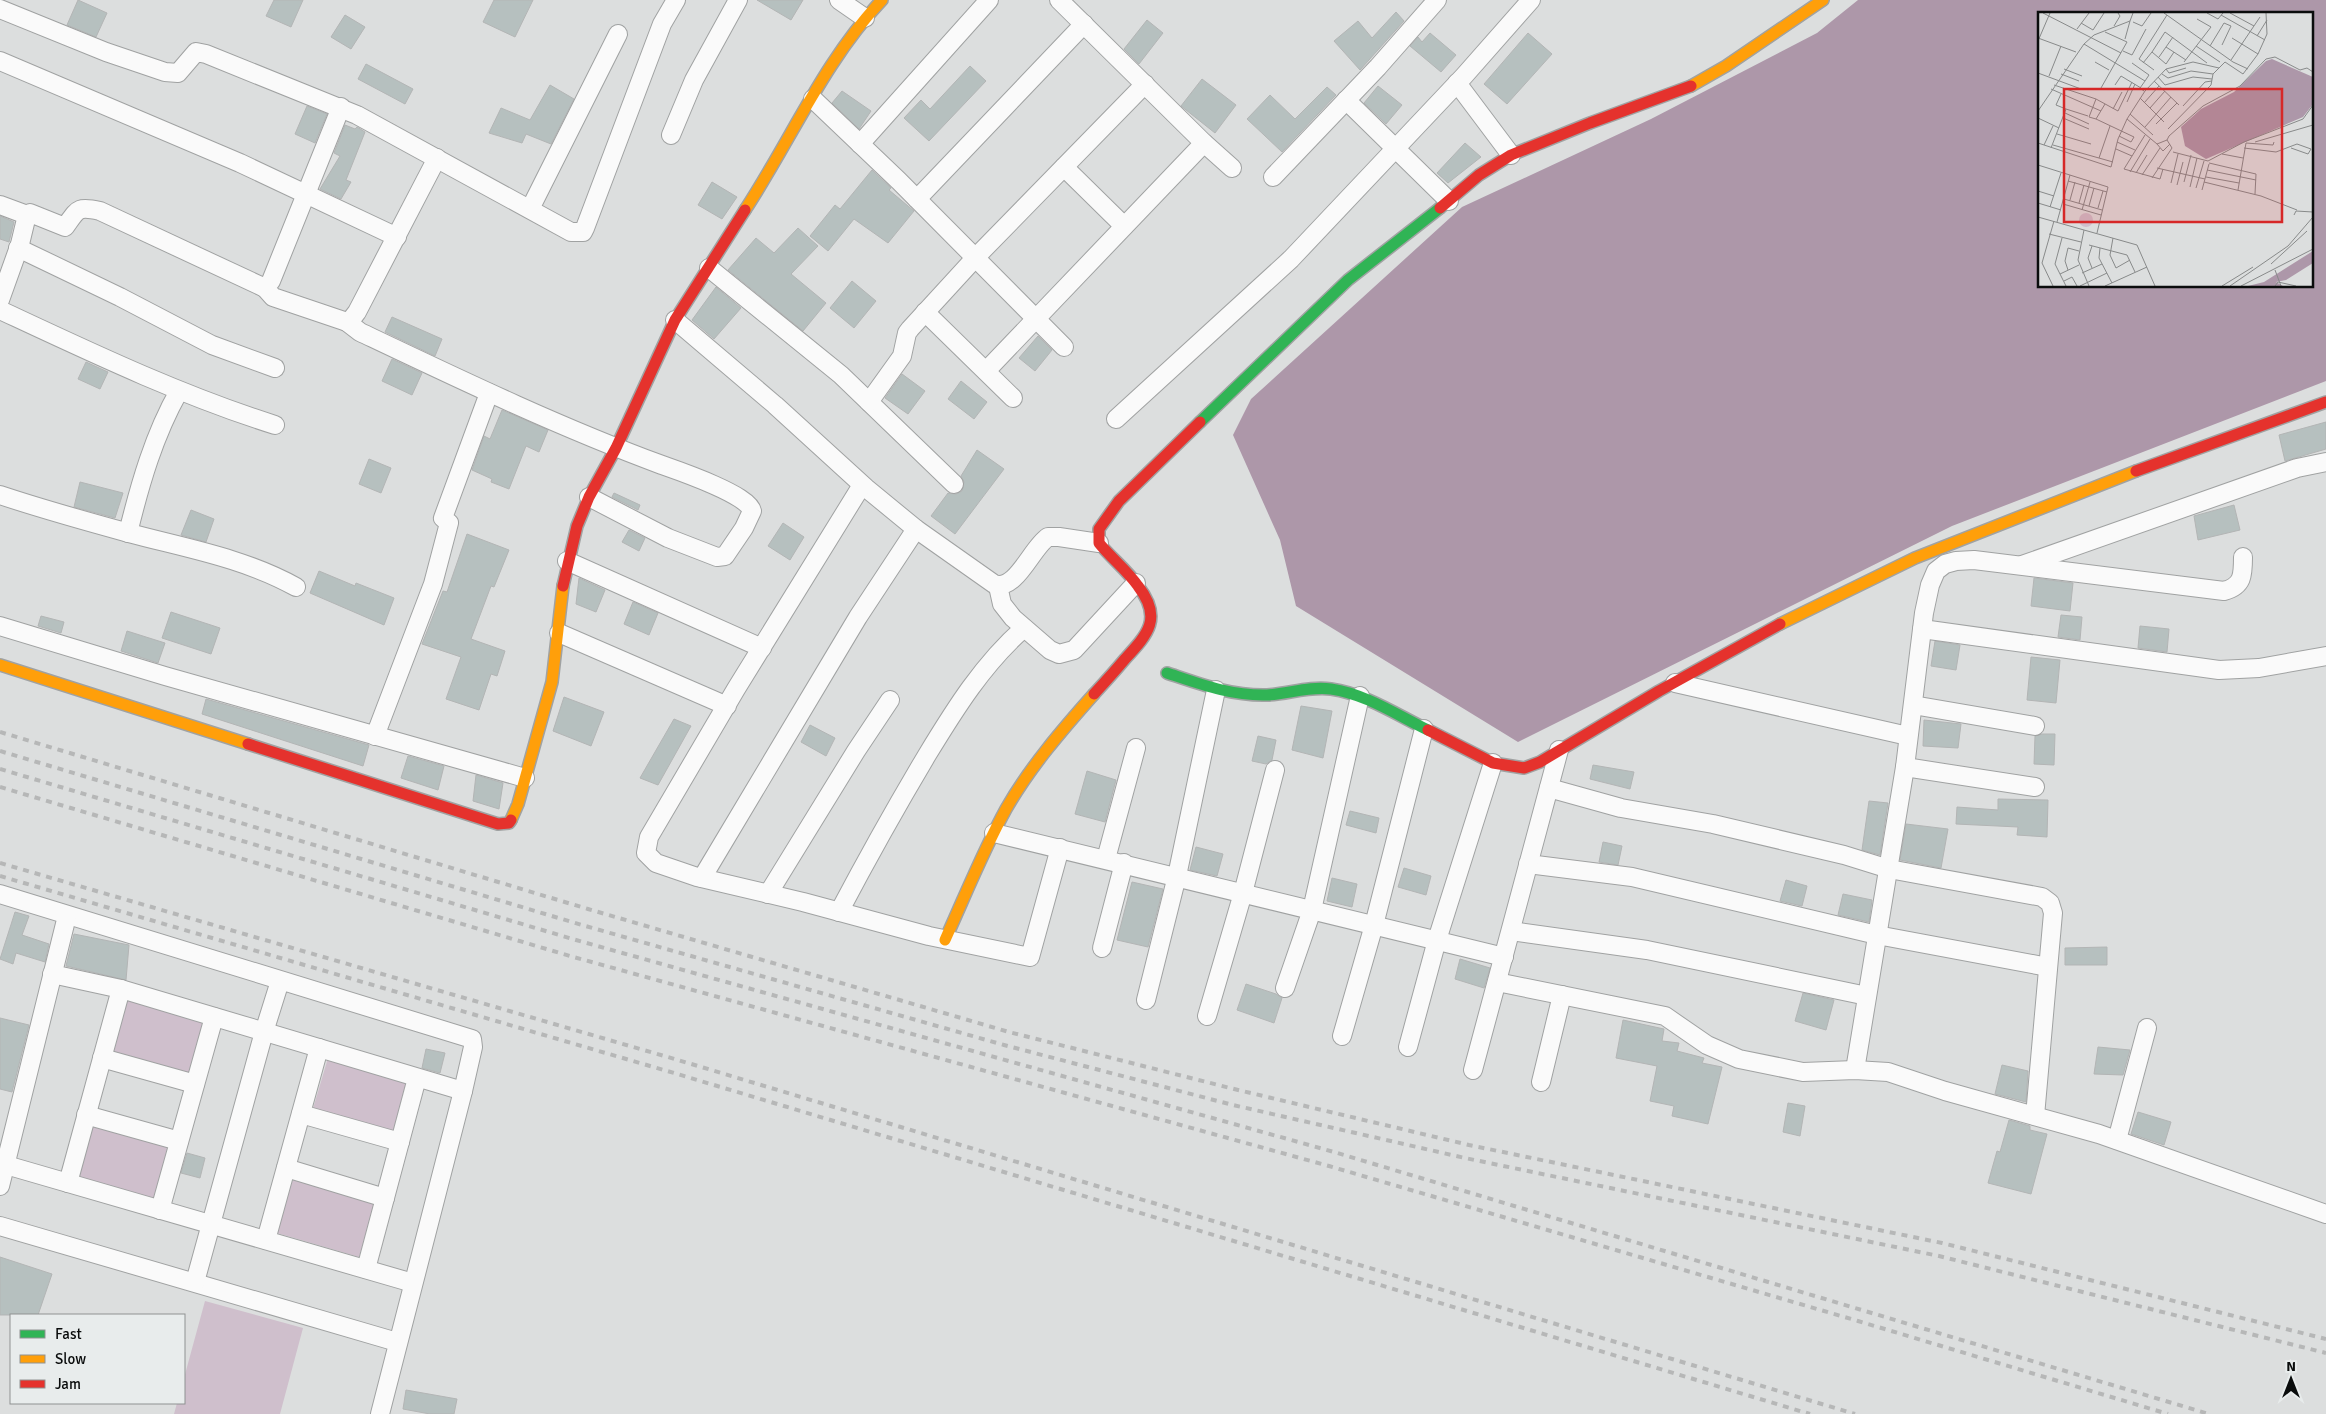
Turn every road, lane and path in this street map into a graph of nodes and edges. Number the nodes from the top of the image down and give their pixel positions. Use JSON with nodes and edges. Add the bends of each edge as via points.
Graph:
{"nodes":[{"id":1,"x":676,"y":0,"type":"edge"},
{"id":2,"x":738,"y":0,"type":"edge"},
{"id":3,"x":839,"y":0,"type":"edge"},
{"id":4,"x":882,"y":0,"type":"edge"},
{"id":5,"x":989,"y":0,"type":"edge"},
{"id":6,"x":1058,"y":0,"type":"edge"},
{"id":7,"x":1437,"y":0,"type":"edge"},
{"id":8,"x":1531,"y":0,"type":"edge"},
{"id":9,"x":1823,"y":0,"type":"edge"},
{"id":10,"x":0,"y":9,"type":"edge"},
{"id":11,"x":865,"y":18,"type":"junction"},
{"id":12,"x":1084,"y":24,"type":"junction"},
{"id":13,"x":618,"y":34,"type":"dead end"},
{"id":14,"x":0,"y":61,"type":"edge"},
{"id":15,"x":1457,"y":83,"type":"junction"},
{"id":16,"x":1145,"y":84,"type":"junction"},
{"id":17,"x":813,"y":98,"type":"junction"},
{"id":18,"x":1346,"y":100,"type":"junction"},
{"id":19,"x":341,"y":107,"type":"junction"},
{"id":20,"x":671,"y":135,"type":"dead end"},
{"id":21,"x":1204,"y":143,"type":"junction"},
{"id":22,"x":860,"y":144,"type":"junction"},
{"id":23,"x":1395,"y":149,"type":"junction"},
{"id":24,"x":1511,"y":155,"type":"junction"},
{"id":25,"x":437,"y":158,"type":"junction"},
{"id":26,"x":1064,"y":167,"type":"junction"},
{"id":27,"x":1232,"y":168,"type":"dead end"},
{"id":28,"x":1273,"y":177,"type":"dead end"},
{"id":29,"x":306,"y":193,"type":"junction"},
{"id":30,"x":917,"y":199,"type":"junction"},
{"id":31,"x":1449,"y":201,"type":"junction"},
{"id":32,"x":0,"y":205,"type":"edge"},
{"id":33,"x":530,"y":209,"type":"junction"},
{"id":34,"x":27,"y":215,"type":"junction"},
{"id":35,"x":1124,"y":226,"type":"junction"},
{"id":36,"x":397,"y":237,"type":"junction"},
{"id":37,"x":18,"y":248,"type":"junction"},
{"id":38,"x":976,"y":257,"type":"junction"},
{"id":39,"x":709,"y":268,"type":"junction"},
{"id":40,"x":265,"y":288,"type":"junction"},
{"id":41,"x":0,"y":300,"type":"edge"},
{"id":42,"x":0,"y":310,"type":"edge"},
{"id":43,"x":925,"y":312,"type":"junction"},
{"id":44,"x":1035,"y":319,"type":"junction"},
{"id":45,"x":675,"y":320,"type":"junction"},
{"id":46,"x":346,"y":322,"type":"junction"},
{"id":47,"x":1064,"y":347,"type":"dead end"},
{"id":48,"x":275,"y":368,"type":"dead end"},
{"id":49,"x":986,"y":371,"type":"junction"},
{"id":50,"x":179,"y":390,"type":"junction"},
{"id":51,"x":490,"y":393,"type":"junction"},
{"id":52,"x":1013,"y":398,"type":"dead end"},
{"id":53,"x":869,"y":402,"type":"junction"},
{"id":54,"x":2326,"y":402,"type":"edge"},
{"id":55,"x":1116,"y":419,"type":"dead end"},
{"id":56,"x":275,"y":425,"type":"dead end"},
{"id":57,"x":616,"y":448,"type":"junction"},
{"id":58,"x":2326,"y":462,"type":"edge"},
{"id":59,"x":954,"y":484,"type":"dead end"},
{"id":60,"x":862,"y":485,"type":"junction"},
{"id":61,"x":0,"y":495,"type":"edge"},
{"id":62,"x":589,"y":496,"type":"junction"},
{"id":63,"x":916,"y":529,"type":"junction"},
{"id":64,"x":128,"y":533,"type":"junction"},
{"id":65,"x":1099,"y":543,"type":"junction"},
{"id":66,"x":2243,"y":557,"type":"dead end"},
{"id":67,"x":567,"y":561,"type":"junction"},
{"id":68,"x":2019,"y":566,"type":"junction"},
{"id":69,"x":1136,"y":583,"type":"junction"},
{"id":70,"x":998,"y":586,"type":"junction"},
{"id":71,"x":296,"y":587,"type":"dead end"},
{"id":72,"x":0,"y":626,"type":"edge"},
{"id":73,"x":1024,"y":628,"type":"junction"},
{"id":74,"x":1922,"y":629,"type":"junction"},
{"id":75,"x":560,"y":633,"type":"junction"},
{"id":76,"x":762,"y":648,"type":"junction"},
{"id":77,"x":2326,"y":656,"type":"edge"},
{"id":78,"x":0,"y":665,"type":"edge"},
{"id":79,"x":1167,"y":673,"type":"dead end"},
{"id":80,"x":1675,"y":683,"type":"junction"},
{"id":81,"x":1216,"y":690,"type":"junction"},
{"id":82,"x":1360,"y":696,"type":"junction"},
{"id":83,"x":890,"y":700,"type":"dead end"},
{"id":84,"x":1913,"y":705,"type":"junction"},
{"id":85,"x":727,"y":706,"type":"junction"},
{"id":86,"x":2035,"y":726,"type":"dead end"},
{"id":87,"x":1424,"y":729,"type":"junction"},
{"id":88,"x":375,"y":736,"type":"junction"},
{"id":89,"x":1908,"y":736,"type":"junction"},
{"id":90,"x":1136,"y":748,"type":"dead end"},
{"id":91,"x":1559,"y":750,"type":"junction"},
{"id":92,"x":1493,"y":763,"type":"junction"},
{"id":93,"x":1905,"y":767,"type":"junction"},
{"id":94,"x":1275,"y":770,"type":"dead end"},
{"id":95,"x":526,"y":778,"type":"junction"},
{"id":96,"x":2035,"y":787,"type":"dead end"},
{"id":97,"x":1549,"y":788,"type":"junction"},
{"id":98,"x":994,"y":833,"type":"junction"},
{"id":99,"x":1060,"y":848,"type":"junction"},
{"id":100,"x":1106,"y":859,"type":"junction"},
{"id":101,"x":1124,"y":863,"type":"junction"},
{"id":102,"x":1528,"y":864,"type":"junction"},
{"id":103,"x":1889,"y":869,"type":"junction"},
{"id":104,"x":1177,"y":876,"type":"junction"},
{"id":105,"x":702,"y":878,"type":"junction"},
{"id":106,"x":1243,"y":893,"type":"junction"},
{"id":107,"x":0,"y":894,"type":"edge"},
{"id":108,"x":768,"y":894,"type":"junction"},
{"id":109,"x":1312,"y":910,"type":"junction"},
{"id":110,"x":839,"y":912,"type":"junction"},
{"id":111,"x":67,"y":916,"type":"junction"},
{"id":112,"x":1374,"y":925,"type":"junction"},
{"id":113,"x":1511,"y":931,"type":"junction"},
{"id":114,"x":1877,"y":935,"type":"junction"},
{"id":115,"x":945,"y":940,"type":"junction"},
{"id":116,"x":1437,"y":940,"type":"junction"},
{"id":117,"x":1102,"y":948,"type":"dead end"},
{"id":118,"x":1504,"y":957,"type":"junction"},
{"id":119,"x":2048,"y":967,"type":"junction"},
{"id":120,"x":52,"y":974,"type":"junction"},
{"id":121,"x":280,"y":981,"type":"junction"},
{"id":122,"x":1497,"y":982,"type":"junction"},
{"id":123,"x":1285,"y":988,"type":"dead end"},
{"id":124,"x":121,"y":990,"type":"junction"},
{"id":125,"x":1562,"y":995,"type":"junction"},
{"id":126,"x":1867,"y":996,"type":"junction"},
{"id":127,"x":1146,"y":1000,"type":"dead end"},
{"id":128,"x":1208,"y":1016,"type":"dead end"},
{"id":129,"x":214,"y":1017,"type":"junction"},
{"id":130,"x":2147,"y":1028,"type":"dead end"},
{"id":131,"x":264,"y":1032,"type":"junction"},
{"id":132,"x":1342,"y":1036,"type":"dead end"},
{"id":133,"x":1408,"y":1047,"type":"dead end"},
{"id":134,"x":319,"y":1048,"type":"junction"},
{"id":135,"x":102,"y":1058,"type":"junction"},
{"id":136,"x":1473,"y":1070,"type":"dead end"},
{"id":137,"x":1855,"y":1070,"type":"junction"},
{"id":138,"x":417,"y":1078,"type":"junction"},
{"id":139,"x":1541,"y":1082,"type":"dead end"},
{"id":140,"x":195,"y":1084,"type":"junction"},
{"id":141,"x":464,"y":1091,"type":"junction"},
{"id":142,"x":301,"y":1114,"type":"junction"},
{"id":143,"x":86,"y":1115,"type":"junction"},
{"id":144,"x":2035,"y":1116,"type":"junction"},
{"id":145,"x":2117,"y":1140,"type":"junction"},
{"id":146,"x":179,"y":1141,"type":"junction"},
{"id":147,"x":400,"y":1142,"type":"junction"},
{"id":148,"x":6,"y":1165,"type":"junction"},
{"id":149,"x":286,"y":1168,"type":"junction"},
{"id":150,"x":68,"y":1183,"type":"junction"},
{"id":151,"x":0,"y":1186,"type":"edge"},
{"id":152,"x":385,"y":1198,"type":"junction"},
{"id":153,"x":160,"y":1210,"type":"junction"},
{"id":154,"x":2326,"y":1214,"type":"edge"},
{"id":155,"x":211,"y":1224,"type":"junction"},
{"id":156,"x":0,"y":1226,"type":"edge"},
{"id":157,"x":266,"y":1240,"type":"junction"},
{"id":158,"x":366,"y":1269,"type":"junction"},
{"id":159,"x":195,"y":1282,"type":"junction"},
{"id":160,"x":413,"y":1283,"type":"junction"},
{"id":161,"x":397,"y":1342,"type":"junction"},
{"id":162,"x":380,"y":1414,"type":"edge"}],
"edges":[{"from":1,"to":33,"type":"street","via":[[662,24],[584,230],[571,232]]},
{"from":2,"to":20,"type":"street","via":[[694,80]]},
{"from":3,"to":11,"type":"street"},
{"from":4,"to":11,"type":"street"},
{"from":5,"to":22,"type":"street"},
{"from":6,"to":12,"type":"street"},
{"from":7,"to":18,"type":"street"},
{"from":8,"to":15,"type":"street"},
{"from":9,"to":24,"type":"street","via":[[1696,84],[1590,122]]},
{"from":10,"to":19,"type":"street","via":[[165,72],[178,73],[196,52]]},
{"from":11,"to":17,"type":"street","via":[[828,68]]},
{"from":12,"to":16,"type":"street"},
{"from":12,"to":30,"type":"street"},
{"from":13,"to":33,"type":"street"},
{"from":14,"to":29,"type":"street"},
{"from":15,"to":23,"type":"street"},
{"from":15,"to":24,"type":"street"},
{"from":16,"to":21,"type":"street"},
{"from":16,"to":26,"type":"street"},
{"from":17,"to":22,"type":"street"},
{"from":17,"to":39,"type":"street","via":[[771,172]]},
{"from":18,"to":23,"type":"street"},
{"from":18,"to":28,"type":"street"},
{"from":19,"to":25,"type":"street"},
{"from":19,"to":29,"type":"street"},
{"from":21,"to":27,"type":"street"},
{"from":21,"to":35,"type":"street"},
{"from":22,"to":30,"type":"street"},
{"from":23,"to":31,"type":"street"},
{"from":23,"to":55,"type":"street","via":[[1291,259]]},
{"from":24,"to":31,"type":"street","via":[[1479,175]]},
{"from":25,"to":33,"type":"street"},
{"from":25,"to":36,"type":"street"},
{"from":26,"to":35,"type":"street"},
{"from":26,"to":38,"type":"street"},
{"from":29,"to":36,"type":"street"},
{"from":29,"to":40,"type":"street","via":[[271,281]]},
{"from":30,"to":38,"type":"street"},
{"from":31,"to":65,"type":"street","via":[[1348,280],[1138,482],[1106,517],[1099,529]]},
{"from":32,"to":34,"type":"street"},
{"from":34,"to":37,"type":"street"},
{"from":34,"to":40,"type":"street","via":[[30,213],[65,227],[77,209],[100,211]]},
{"from":35,"to":44,"type":"street"},
{"from":36,"to":46,"type":"street","via":[[353,319]]},
{"from":37,"to":41,"type":"street"},
{"from":37,"to":48,"type":"street","via":[[212,346]]},
{"from":38,"to":43,"type":"street"},
{"from":38,"to":44,"type":"street"},
{"from":39,"to":45,"type":"street"},
{"from":39,"to":53,"type":"street","via":[[841,375]]},
{"from":40,"to":46,"type":"street","via":[[273,297]]},
{"from":42,"to":50,"type":"street"},
{"from":43,"to":49,"type":"street"},
{"from":43,"to":53,"type":"street","via":[[907,332],[902,356]]},
{"from":44,"to":47,"type":"street"},
{"from":44,"to":49,"type":"street"},
{"from":45,"to":57,"type":"street"},
{"from":45,"to":60,"type":"street"},
{"from":46,"to":51,"type":"street","via":[[360,332]]},
{"from":49,"to":52,"type":"street"},
{"from":50,"to":56,"type":"street"},
{"from":50,"to":64,"type":"street","via":[[167,412],[141,481]]},
{"from":51,"to":57,"type":"street"},
{"from":51,"to":88,"type":"street","via":[[443,518],[449,523],[433,584]]},
{"from":53,"to":59,"type":"street"},
{"from":54,"to":80,"type":"street","via":[[2105,482],[1942,547],[1781,624]]},
{"from":57,"to":62,"type":"street"},
{"from":57,"to":62,"type":"street","via":[[702,480],[747,502],[752,511],[744,528],[727,554],[717,557],[668,538]]},
{"from":58,"to":68,"type":"street","via":[[2288,471]]},
{"from":60,"to":63,"type":"street"},
{"from":60,"to":76,"type":"street"},
{"from":61,"to":64,"type":"street"},
{"from":62,"to":67,"type":"street"},
{"from":63,"to":70,"type":"street"},
{"from":63,"to":105,"type":"street","via":[[858,617]]},
{"from":64,"to":71,"type":"street","via":[[214,554]]},
{"from":65,"to":69,"type":"street"},
{"from":65,"to":70,"type":"street","via":[[1048,537],[1012,580]]},
{"from":66,"to":68,"type":"street","via":[[2239,583],[2224,592]]},
{"from":67,"to":75,"type":"street"},
{"from":67,"to":76,"type":"street"},
{"from":68,"to":74,"type":"street","via":[[1974,560],[1945,564],[1936,571],[1930,585]]},
{"from":69,"to":73,"type":"street","via":[[1071,652],[1054,652]]},
{"from":69,"to":98,"type":"street","via":[[1150,602],[1151,627],[1146,636],[1048,748],[1018,789]]},
{"from":70,"to":73,"type":"street","via":[[1005,610]]},
{"from":72,"to":88,"type":"street"},
{"from":73,"to":110,"type":"street","via":[[987,664],[944,728],[892,812]]},
{"from":74,"to":77,"type":"street","via":[[2219,670],[2259,668]]},
{"from":74,"to":84,"type":"street"},
{"from":75,"to":85,"type":"street"},
{"from":75,"to":95,"type":"street","via":[[552,682]]},
{"from":76,"to":85,"type":"street"},
{"from":78,"to":95,"type":"street","via":[[498,824],[509,822],[514,816]]},
{"from":79,"to":81,"type":"street"},
{"from":80,"to":89,"type":"street"},
{"from":80,"to":91,"type":"street"},
{"from":81,"to":82,"type":"street","via":[[1267,694],[1314,688]]},
{"from":81,"to":104,"type":"street"},
{"from":82,"to":87,"type":"street"},
{"from":82,"to":109,"type":"street"},
{"from":83,"to":108,"type":"street"},
{"from":84,"to":86,"type":"street"},
{"from":84,"to":89,"type":"street"},
{"from":85,"to":105,"type":"street","via":[[646,848],[649,858],[656,863]]},
{"from":87,"to":92,"type":"street"},
{"from":87,"to":112,"type":"street"},
{"from":88,"to":95,"type":"street"},
{"from":89,"to":93,"type":"street"},
{"from":90,"to":100,"type":"street"},
{"from":91,"to":92,"type":"street","via":[[1524,768]]},
{"from":91,"to":97,"type":"street"},
{"from":92,"to":116,"type":"street"},
{"from":93,"to":96,"type":"street"},
{"from":93,"to":103,"type":"street"},
{"from":94,"to":106,"type":"street"},
{"from":97,"to":102,"type":"street"},
{"from":97,"to":103,"type":"street","via":[[1621,808],[1712,824],[1844,855]]},
{"from":98,"to":99,"type":"street"},
{"from":98,"to":115,"type":"street"},
{"from":99,"to":100,"type":"street"},
{"from":99,"to":115,"type":"street","via":[[1030,957]]},
{"from":100,"to":101,"type":"street"},
{"from":101,"to":104,"type":"street"},
{"from":101,"to":117,"type":"street"},
{"from":102,"to":113,"type":"street"},
{"from":102,"to":114,"type":"street","via":[[1632,877]]},
{"from":103,"to":114,"type":"street"},
{"from":103,"to":119,"type":"street","via":[[2047,899],[2053,913]]},
{"from":104,"to":106,"type":"street"},
{"from":104,"to":127,"type":"street"},
{"from":105,"to":108,"type":"street"},
{"from":106,"to":109,"type":"street"},
{"from":106,"to":128,"type":"street"},
{"from":107,"to":111,"type":"street"},
{"from":108,"to":110,"type":"street"},
{"from":109,"to":112,"type":"street"},
{"from":109,"to":123,"type":"street"},
{"from":110,"to":115,"type":"street"},
{"from":111,"to":120,"type":"street"},
{"from":111,"to":121,"type":"street"},
{"from":112,"to":116,"type":"street"},
{"from":112,"to":132,"type":"street"},
{"from":113,"to":118,"type":"street"},
{"from":113,"to":126,"type":"street","via":[[1647,950]]},
{"from":114,"to":119,"type":"street"},
{"from":114,"to":126,"type":"street"},
{"from":116,"to":118,"type":"street"},
{"from":116,"to":133,"type":"street"},
{"from":118,"to":122,"type":"street"},
{"from":119,"to":144,"type":"street"},
{"from":120,"to":124,"type":"street"},
{"from":120,"to":148,"type":"street"},
{"from":121,"to":131,"type":"street"},
{"from":121,"to":141,"type":"street","via":[[471,1038],[474,1046]]},
{"from":122,"to":125,"type":"street"},
{"from":122,"to":136,"type":"street"},
{"from":124,"to":129,"type":"street"},
{"from":124,"to":135,"type":"street"},
{"from":125,"to":137,"type":"street","via":[[1665,1016],[1707,1045],[1738,1060],[1803,1072]]},
{"from":125,"to":139,"type":"street"},
{"from":126,"to":137,"type":"street"},
{"from":129,"to":131,"type":"street"},
{"from":129,"to":140,"type":"street"},
{"from":130,"to":145,"type":"street"},
{"from":131,"to":134,"type":"street"},
{"from":131,"to":155,"type":"street"},
{"from":134,"to":138,"type":"street"},
{"from":134,"to":142,"type":"street"},
{"from":135,"to":140,"type":"street"},
{"from":135,"to":143,"type":"street"},
{"from":137,"to":144,"type":"street","via":[[1888,1072]]},
{"from":138,"to":141,"type":"street"},
{"from":138,"to":147,"type":"street"},
{"from":140,"to":146,"type":"street"},
{"from":141,"to":160,"type":"street"},
{"from":142,"to":147,"type":"street"},
{"from":142,"to":149,"type":"street"},
{"from":143,"to":146,"type":"street"},
{"from":143,"to":150,"type":"street"},
{"from":144,"to":145,"type":"street"},
{"from":145,"to":154,"type":"street"},
{"from":146,"to":153,"type":"street"},
{"from":147,"to":152,"type":"street"},
{"from":148,"to":150,"type":"street"},
{"from":148,"to":151,"type":"street"},
{"from":149,"to":152,"type":"street"},
{"from":149,"to":157,"type":"street"},
{"from":150,"to":153,"type":"street"},
{"from":152,"to":158,"type":"street"},
{"from":153,"to":155,"type":"street"},
{"from":155,"to":157,"type":"street"},
{"from":155,"to":159,"type":"street"},
{"from":156,"to":159,"type":"street"},
{"from":157,"to":158,"type":"street"},
{"from":158,"to":160,"type":"street"},
{"from":159,"to":161,"type":"street"},
{"from":160,"to":161,"type":"street"},
{"from":161,"to":162,"type":"street"}]}
